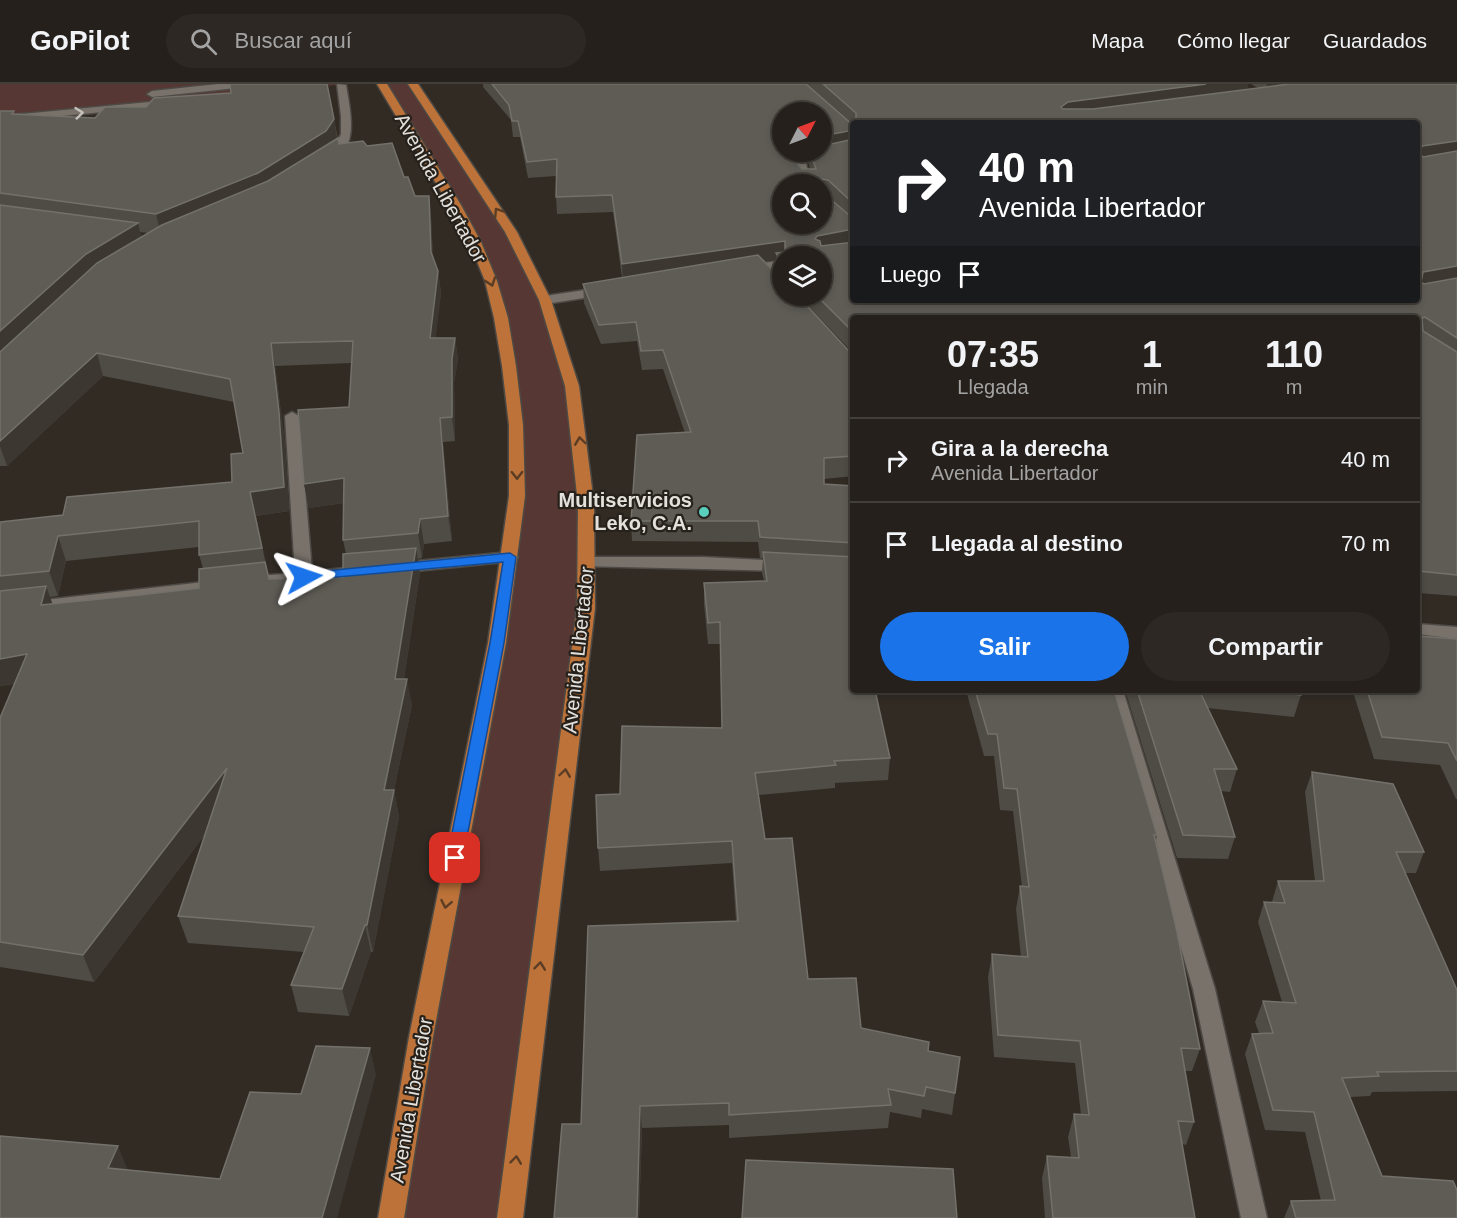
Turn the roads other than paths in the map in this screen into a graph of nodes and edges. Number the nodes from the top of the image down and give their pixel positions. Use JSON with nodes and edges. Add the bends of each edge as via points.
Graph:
{"nodes":[{"id":1,"x":246,"y":84,"type":"edge"},
{"id":2,"x":345,"y":84,"type":"edge"},
{"id":3,"x":382,"y":84,"type":"edge"},
{"id":4,"x":413,"y":84,"type":"edge"},
{"id":5,"x":335,"y":85,"type":"edge"},
{"id":6,"x":251,"y":94,"type":"edge"},
{"id":7,"x":12,"y":107,"type":"dead end"},
{"id":8,"x":0,"y":119,"type":"edge"},
{"id":9,"x":850,"y":151,"type":"edge"},
{"id":10,"x":320,"y":165,"type":"edge"},
{"id":11,"x":803,"y":174,"type":"edge"},
{"id":12,"x":772,"y":266,"type":"edge"},
{"id":13,"x":762,"y":267,"type":"junction"},
{"id":14,"x":727,"y":273,"type":"edge"},
{"id":15,"x":772,"y":278,"type":"edge"},
{"id":16,"x":613,"y":290,"type":"edge"},
{"id":17,"x":545,"y":300,"type":"junction"},
{"id":18,"x":292,"y":416,"type":"dead end"},
{"id":19,"x":510,"y":557,"type":"junction"},
{"id":20,"x":587,"y":562,"type":"junction"},
{"id":21,"x":797,"y":567,"type":"edge"},
{"id":22,"x":304,"y":577,"type":"junction"},
{"id":23,"x":0,"y":610,"type":"edge"},
{"id":24,"x":1420,"y":629,"type":"edge"},
{"id":25,"x":1457,"y":633,"type":"edge"},
{"id":26,"x":1115,"y":693,"type":"edge"},
{"id":27,"x":391,"y":1218,"type":"edge"},
{"id":28,"x":510,"y":1218,"type":"edge"},
{"id":29,"x":1254,"y":1218,"type":"edge"}],
"edges":[{"from":1,"to":7,"type":"street"},
{"from":2,"to":5,"type":"street"},
{"from":3,"to":19,"type":"main road","name":"Avenida Libertador","one_way":true,"via":[[475,242],[491,281],[501,318],[516,425],[517,496]]},
{"from":17,"to":4,"type":"main road","name":"Avenida Libertador","one_way":true,"via":[[511,232]]},
{"from":5,"to":10,"type":"street","via":[[347,133],[344,145]]},
{"from":8,"to":6,"type":"street","one_way":true},
{"from":9,"to":11,"type":"street","via":[[800,161]]},
{"from":12,"to":13,"type":"street"},
{"from":13,"to":14,"type":"street"},
{"from":13,"to":15,"type":"street"},
{"from":16,"to":17,"type":"street"},
{"from":20,"to":17,"type":"main road","name":"Avenida Libertador","one_way":true,"via":[[586,504],[572,386]]},
{"from":18,"to":22,"type":"street"},
{"from":19,"to":22,"type":"street"},
{"from":19,"to":27,"type":"main road","name":"Avenida Libertador","one_way":true},
{"from":20,"to":21,"type":"street"},
{"from":28,"to":20,"type":"main road","name":"Avenida Libertador","one_way":true,"via":[[586,608]]},
{"from":22,"to":23,"type":"street"},
{"from":24,"to":25,"type":"street"},
{"from":26,"to":29,"type":"street","via":[[1204,989]]}]}
